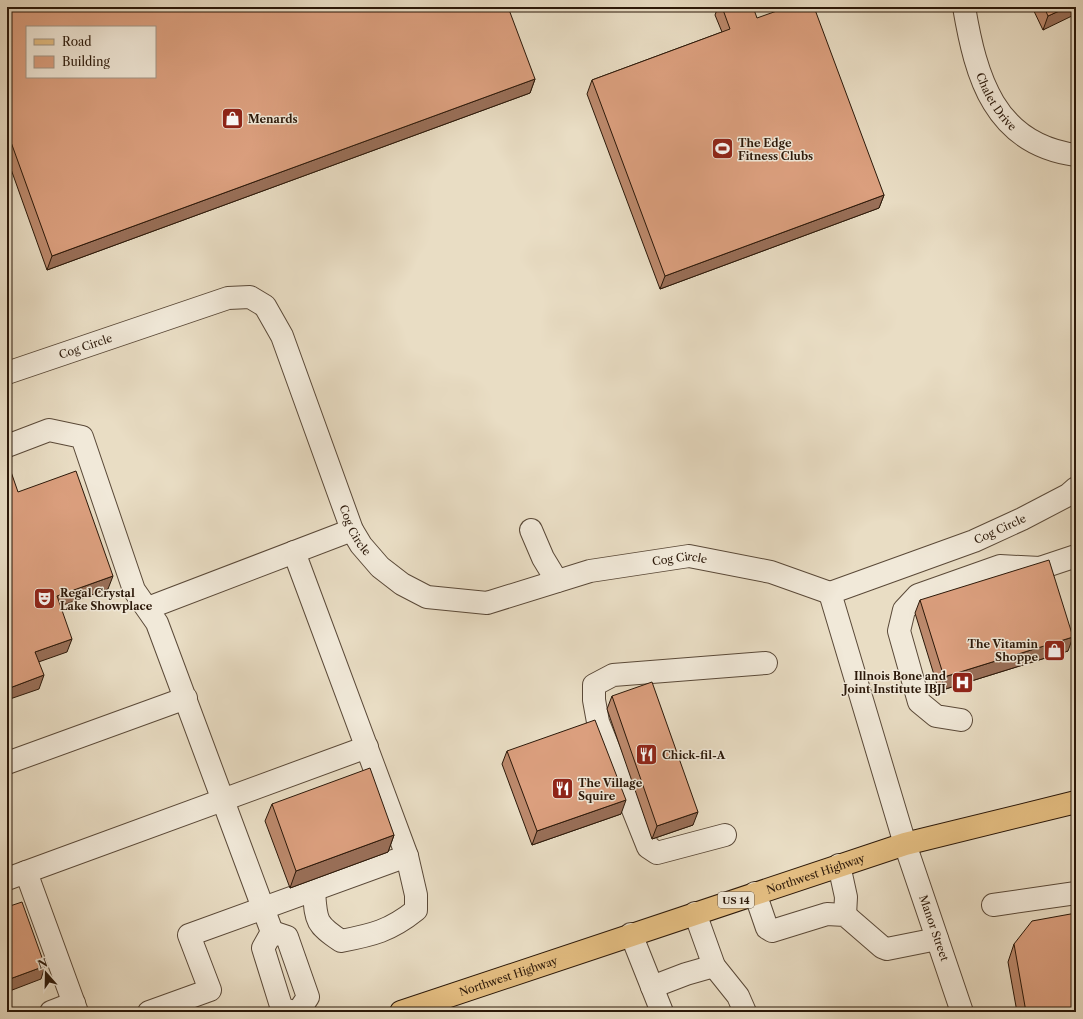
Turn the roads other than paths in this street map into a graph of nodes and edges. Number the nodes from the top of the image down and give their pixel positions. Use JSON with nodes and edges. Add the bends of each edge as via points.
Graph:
{"nodes":[{"id":1,"x":964,"y":7,"type":"edge"},
{"id":2,"x":1076,"y":155,"type":"edge"},
{"id":3,"x":7,"y":373,"type":"edge"},
{"id":4,"x":7,"y":446,"type":"edge"},
{"id":5,"x":1076,"y":488,"type":"edge"},
{"id":6,"x":352,"y":530,"type":"junction"},
{"id":7,"x":531,"y":530,"type":"dead end"},
{"id":8,"x":294,"y":552,"type":"junction"},
{"id":9,"x":1076,"y":556,"type":"edge"},
{"id":10,"x":557,"y":581,"type":"junction"},
{"id":11,"x":830,"y":593,"type":"junction"},
{"id":12,"x":148,"y":608,"type":"junction"},
{"id":13,"x":766,"y":663,"type":"dead end"},
{"id":14,"x":186,"y":698,"type":"junction"},
{"id":15,"x":961,"y":720,"type":"dead end"},
{"id":16,"x":367,"y":747,"type":"junction"},
{"id":17,"x":7,"y":763,"type":"edge"},
{"id":18,"x":223,"y":799,"type":"junction"},
{"id":19,"x":1076,"y":802,"type":"edge"},
{"id":20,"x":725,"y":836,"type":"dead end"},
{"id":21,"x":905,"y":844,"type":"junction"},
{"id":22,"x":407,"y":856,"type":"junction"},
{"id":23,"x":839,"y":866,"type":"junction"},
{"id":24,"x":17,"y":876,"type":"edge"},
{"id":25,"x":314,"y":891,"type":"junction"},
{"id":26,"x":755,"y":893,"type":"junction"},
{"id":27,"x":1076,"y":893,"type":"edge"},
{"id":28,"x":993,"y":905,"type":"dead end"},
{"id":29,"x":264,"y":909,"type":"junction"},
{"id":30,"x":695,"y":913,"type":"junction"},
{"id":31,"x":845,"y":915,"type":"junction"},
{"id":32,"x":272,"y":932,"type":"junction"},
{"id":33,"x":631,"y":934,"type":"junction"},
{"id":34,"x":937,"y":939,"type":"junction"},
{"id":35,"x":714,"y":966,"type":"junction"},
{"id":36,"x":652,"y":987,"type":"junction"},
{"id":37,"x":75,"y":1008,"type":"edge"},
{"id":38,"x":50,"y":1012,"type":"edge"},
{"id":39,"x":149,"y":1012,"type":"edge"},
{"id":40,"x":295,"y":1012,"type":"edge"},
{"id":41,"x":298,"y":1012,"type":"edge"},
{"id":42,"x":400,"y":1012,"type":"edge"},
{"id":43,"x":662,"y":1012,"type":"edge"},
{"id":44,"x":745,"y":1012,"type":"edge"},
{"id":45,"x":962,"y":1012,"type":"edge"}],
"edges":[{"from":1,"to":2,"type":"street","name":"Chalet Drive","via":[[971,44],[992,102],[1014,129],[1035,144]]},
{"from":3,"to":6,"type":"street","name":"Cog Circle","via":[[228,298],[250,297],[265,306],[282,336]]},
{"from":4,"to":12,"type":"street","via":[[49,430],[82,437],[134,590]]},
{"from":5,"to":11,"type":"street","name":"Cog Circle","via":[[1068,495],[1022,519],[974,541]]},
{"from":6,"to":8,"type":"street"},
{"from":6,"to":10,"type":"street","name":"Cog Circle","via":[[380,568],[402,584],[427,597],[487,603]]},
{"from":7,"to":10,"type":"street","via":[[543,558]]},
{"from":8,"to":12,"type":"street"},
{"from":8,"to":16,"type":"street"},
{"from":9,"to":15,"type":"street","via":[[1040,568],[1000,566],[918,595],[904,610],[899,631],[919,702],[936,716]]},
{"from":10,"to":11,"type":"street","name":"Cog Circle","via":[[590,571],[689,556],[770,572]]},
{"from":11,"to":21,"type":"street"},
{"from":12,"to":14,"type":"street","via":[[157,623]]},
{"from":13,"to":20,"type":"street","via":[[613,675],[594,685],[598,722],[648,847],[657,854]]},
{"from":14,"to":17,"type":"street"},
{"from":14,"to":18,"type":"street"},
{"from":16,"to":18,"type":"street"},
{"from":16,"to":22,"type":"street"},
{"from":18,"to":24,"type":"street"},
{"from":18,"to":29,"type":"street"},
{"from":19,"to":21,"type":"main road","name":"Northwest Highway","number":"US 14"},
{"from":21,"to":23,"type":"main road","name":"Northwest Highway","number":"US 14"},
{"from":21,"to":34,"type":"street","name":"Manor Street"},
{"from":22,"to":25,"type":"street"},
{"from":22,"to":25,"type":"street","via":[[416,895],[416,910],[400,923],[372,935],[341,940],[326,931],[316,918]]},
{"from":23,"to":26,"type":"main road","name":"Northwest Highway","number":"US 14"},
{"from":23,"to":31,"type":"street","via":[[846,897]]},
{"from":24,"to":37,"type":"street"},
{"from":25,"to":29,"type":"street"},
{"from":26,"to":30,"type":"main road","name":"Northwest Highway","number":"US 14"},
{"from":26,"to":31,"type":"street","via":[[767,928],[772,931],[827,914]]},
{"from":27,"to":28,"type":"street"},
{"from":29,"to":32,"type":"street"},
{"from":29,"to":39,"type":"street","via":[[189,935],[210,990]]},
{"from":30,"to":33,"type":"main road","name":"Northwest Highway","number":"US 14"},
{"from":30,"to":35,"type":"street"},
{"from":31,"to":34,"type":"street","via":[[882,948]]},
{"from":32,"to":40,"type":"street","via":[[263,948],[282,1009]]},
{"from":32,"to":41,"type":"street","via":[[287,937],[308,997]]},
{"from":33,"to":36,"type":"street"},
{"from":33,"to":42,"type":"main road","name":"Northwest Highway","number":"US 14"},
{"from":34,"to":45,"type":"street","name":"Manor Street"},
{"from":35,"to":36,"type":"street"},
{"from":35,"to":44,"type":"street","via":[[738,996]]},
{"from":36,"to":43,"type":"street"},
{"from":37,"to":38,"type":"street"}]}
